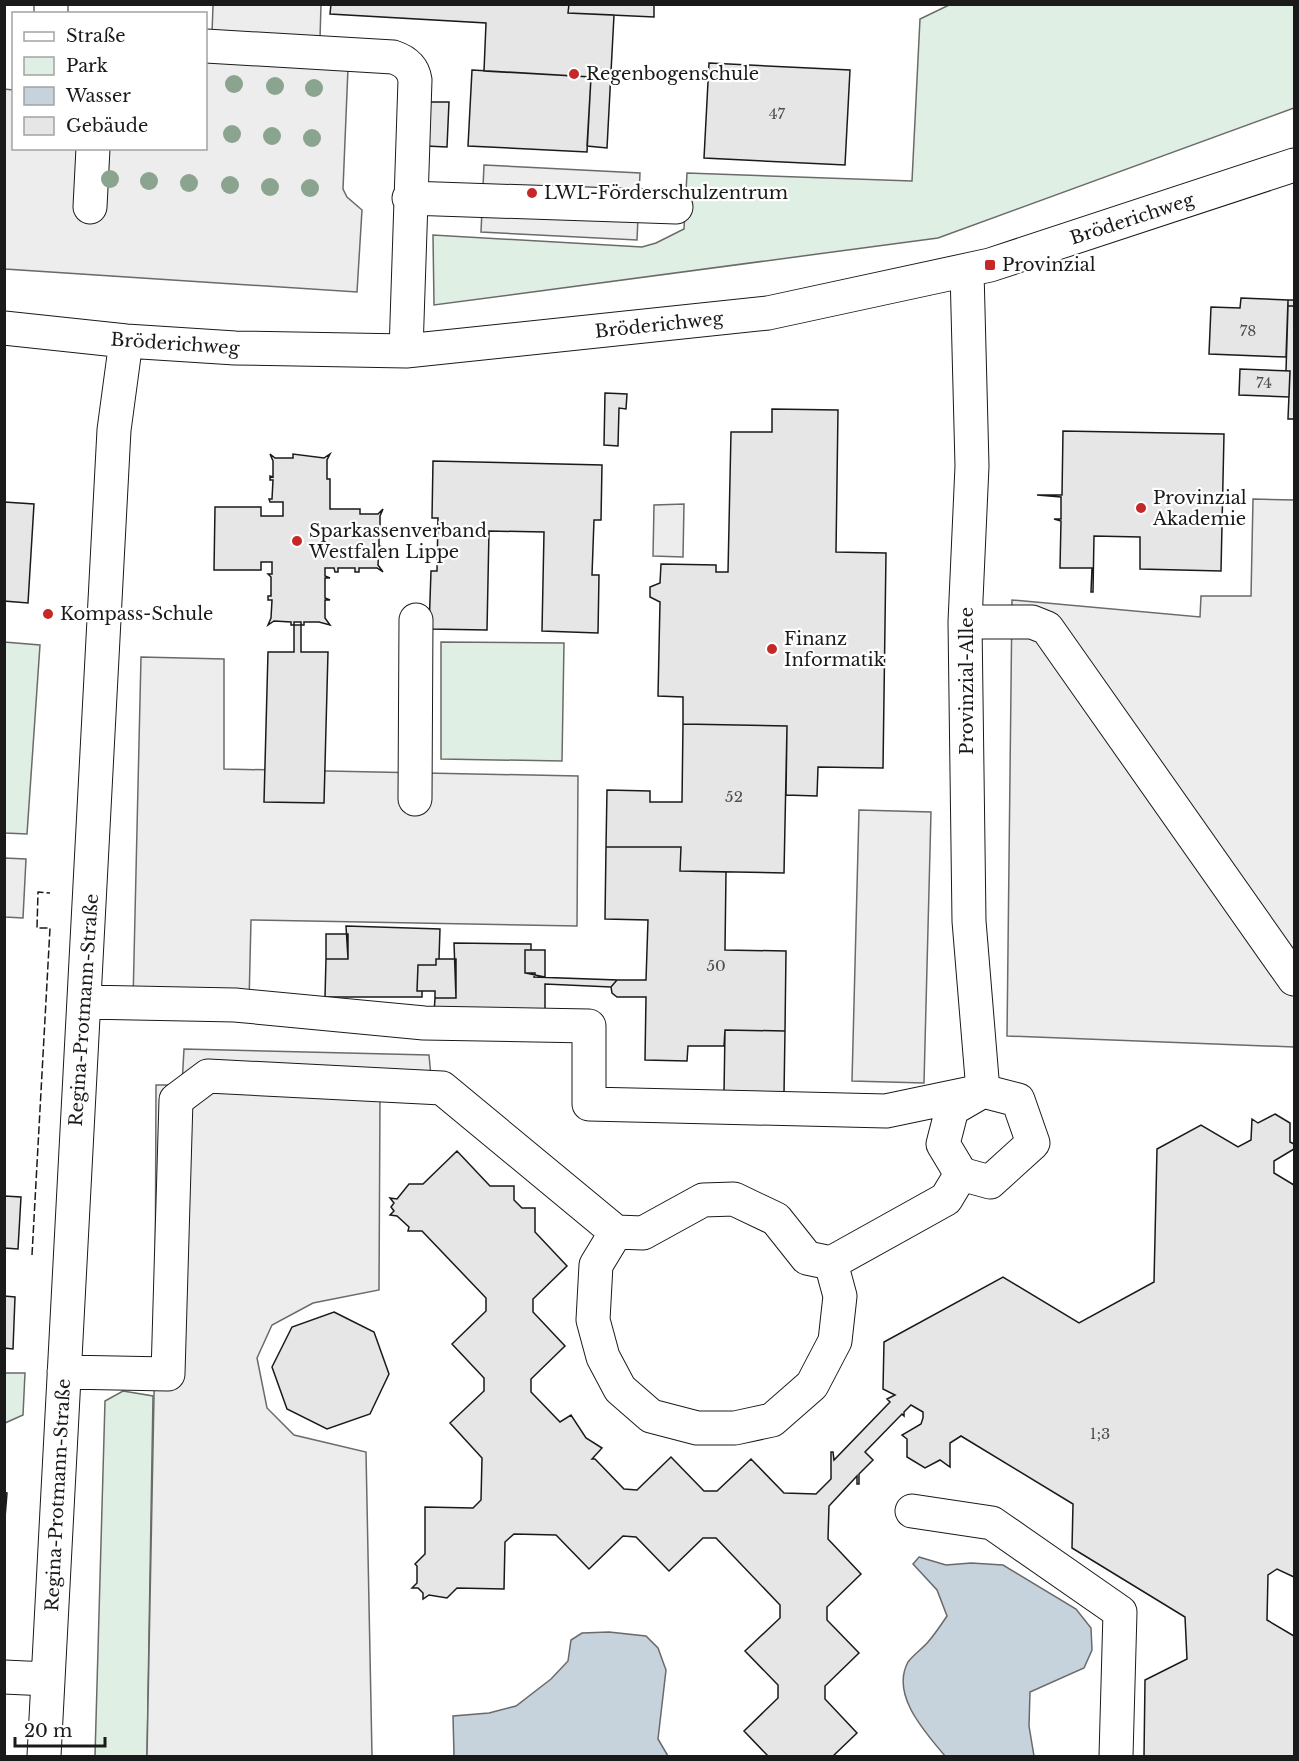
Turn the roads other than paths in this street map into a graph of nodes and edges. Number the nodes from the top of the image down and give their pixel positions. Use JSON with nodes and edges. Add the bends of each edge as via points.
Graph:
{"nodes":[{"id":1,"x":207,"y":46,"type":"edge"},
{"id":2,"x":93,"y":150,"type":"edge"},
{"id":3,"x":1294,"y":165,"type":"edge"},
{"id":4,"x":409,"y":198,"type":"junction"},
{"id":5,"x":90,"y":207,"type":"dead end"},
{"id":6,"x":676,"y":207,"type":"dead end"},
{"id":7,"x":967,"y":271,"type":"junction"},
{"id":8,"x":4,"y":328,"type":"edge"},
{"id":9,"x":126,"y":341,"type":"junction"},
{"id":10,"x":406,"y":351,"type":"junction"},
{"id":11,"x":416,"y":620,"type":"dead end"},
{"id":12,"x":965,"y":622,"type":"junction"},
{"id":13,"x":415,"y":799,"type":"dead end"},
{"id":14,"x":1294,"y":979,"type":"edge"},
{"id":15,"x":84,"y":1002,"type":"junction"},
{"id":16,"x":983,"y":1091,"type":"junction"},
{"id":17,"x":961,"y":1174,"type":"junction"},
{"id":18,"x":616,"y":1232,"type":"junction"},
{"id":19,"x":831,"y":1263,"type":"junction"},
{"id":20,"x":64,"y":1372,"type":"junction"},
{"id":21,"x":912,"y":1511,"type":"dead end"},
{"id":22,"x":4,"y":1677,"type":"edge"},
{"id":23,"x":48,"y":1679,"type":"junction"},
{"id":24,"x":44,"y":1756,"type":"edge"},
{"id":25,"x":1116,"y":1756,"type":"edge"}],
"edges":[{"from":1,"to":4,"type":"street","via":[[393,57],[407,63],[415,80]]},
{"from":2,"to":5,"type":"street"},
{"from":3,"to":7,"type":"street","name":"Bröderichweg"},
{"from":4,"to":6,"type":"street"},
{"from":4,"to":10,"type":"street"},
{"from":7,"to":10,"type":"street","name":"Bröderichweg","via":[[768,314]]},
{"from":7,"to":12,"type":"street","name":"Provinzial-Allee","via":[[972,466]]},
{"from":8,"to":9,"type":"street","name":"Bröderichweg"},
{"from":9,"to":10,"type":"street","name":"Bröderichweg","via":[[246,349]]},
{"from":9,"to":15,"type":"street","name":"Regina-Protmann-Straße","via":[[114,430]]},
{"from":11,"to":13,"type":"street"},
{"from":12,"to":14,"type":"street","via":[[1032,622],[1047,628]]},
{"from":12,"to":16,"type":"street","name":"Provinzial-Allee","via":[[969,921]]},
{"from":15,"to":16,"type":"street","via":[[236,1005],[424,1023],[589,1026],[589,1104],[886,1111]]},
{"from":15,"to":20,"type":"street","name":"Regina-Protmann-Straße"},
{"from":16,"to":17,"type":"street","via":[[952,1109],[943,1143]]},
{"from":16,"to":17,"type":"street","via":[[1018,1100],[1033,1143],[990,1182]]},
{"from":17,"to":19,"type":"street","via":[[946,1199]]},
{"from":18,"to":19,"type":"street","via":[[643,1233],[703,1200],[734,1199],[776,1219],[807,1258]]},
{"from":18,"to":19,"type":"street","via":[[596,1266],[593,1320],[603,1357],[620,1389],[651,1416],[698,1428],[735,1428],[772,1420],[812,1385],[835,1341],[840,1296]]},
{"from":18,"to":20,"type":"street","via":[[442,1088],[208,1076],[176,1100],[168,1374]]},
{"from":20,"to":23,"type":"street","name":"Regina-Protmann-Straße"},
{"from":21,"to":25,"type":"street","via":[[992,1523],[1120,1612]]},
{"from":22,"to":23,"type":"street"},
{"from":23,"to":24,"type":"street","name":"Regina-Protmann-Straße"}]}
